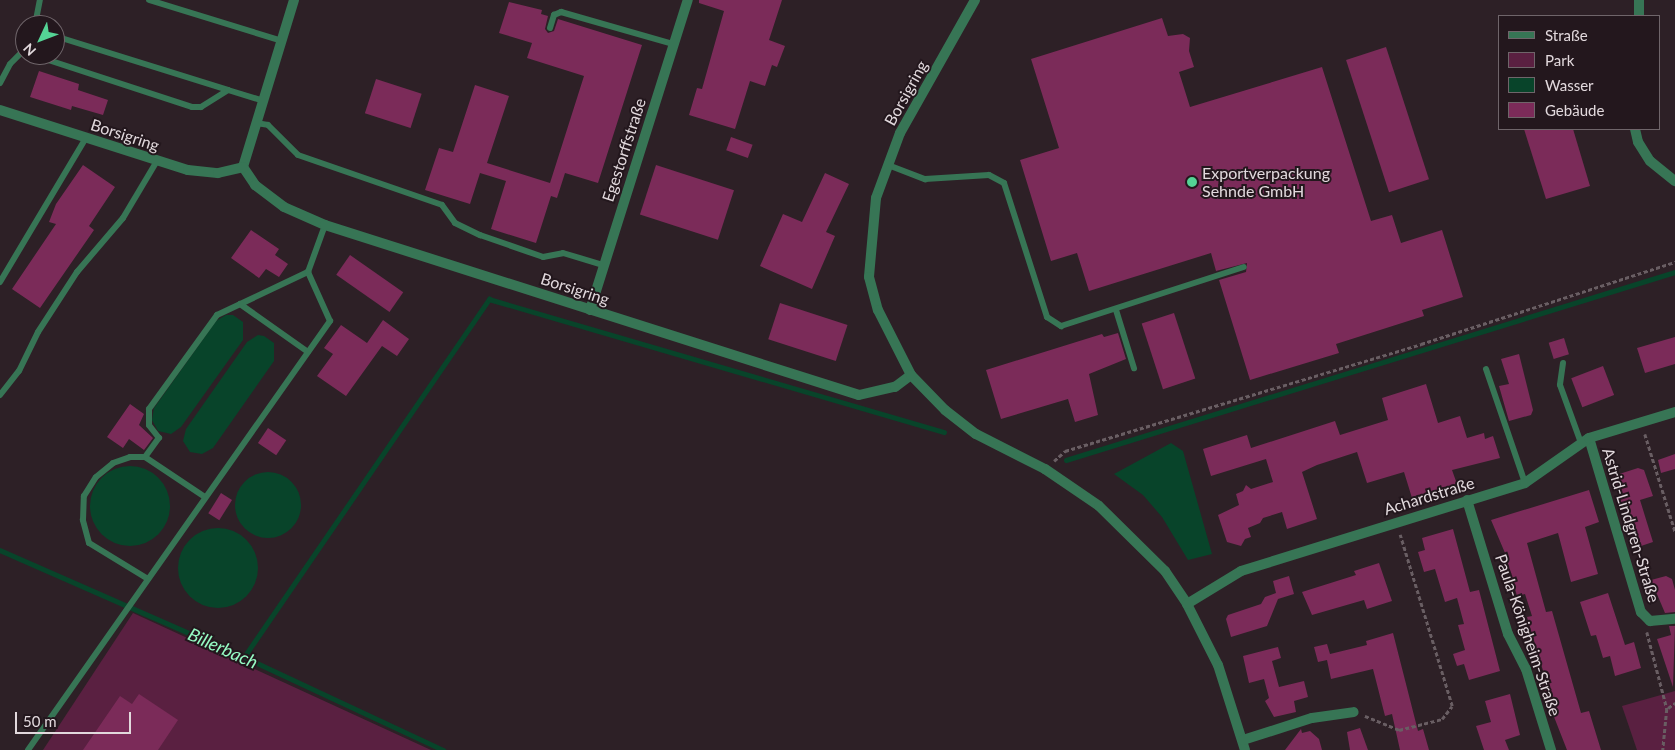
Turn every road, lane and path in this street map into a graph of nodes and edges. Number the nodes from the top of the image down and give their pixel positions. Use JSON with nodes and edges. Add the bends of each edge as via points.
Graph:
{"nodes":[{"id":1,"x":40,"y":0,"type":"edge"},
{"id":2,"x":149,"y":0,"type":"edge"},
{"id":3,"x":294,"y":0,"type":"edge"},
{"id":4,"x":688,"y":0,"type":"edge"},
{"id":5,"x":975,"y":0,"type":"edge"},
{"id":6,"x":1639,"y":0,"type":"edge"},
{"id":7,"x":37,"y":15,"type":"edge"},
{"id":8,"x":1639,"y":15,"type":"edge"},
{"id":9,"x":550,"y":28,"type":"dead end"},
{"id":10,"x":65,"y":39,"type":"edge"},
{"id":11,"x":282,"y":41,"type":"junction"},
{"id":12,"x":673,"y":44,"type":"junction"},
{"id":13,"x":15,"y":59,"type":"edge"},
{"id":14,"x":58,"y":65,"type":"edge"},
{"id":15,"x":0,"y":83,"type":"edge"},
{"id":16,"x":228,"y":90,"type":"junction"},
{"id":17,"x":263,"y":101,"type":"junction"},
{"id":18,"x":0,"y":110,"type":"edge"},
{"id":19,"x":256,"y":123,"type":"junction"},
{"id":20,"x":1635,"y":130,"type":"edge"},
{"id":21,"x":86,"y":138,"type":"junction"},
{"id":22,"x":157,"y":160,"type":"junction"},
{"id":23,"x":888,"y":165,"type":"junction"},
{"id":24,"x":244,"y":167,"type":"junction"},
{"id":25,"x":1675,"y":181,"type":"edge"},
{"id":26,"x":325,"y":225,"type":"junction"},
{"id":27,"x":1675,"y":262,"type":"edge"},
{"id":28,"x":603,"y":265,"type":"junction"},
{"id":29,"x":1244,"y":267,"type":"dead end"},
{"id":30,"x":308,"y":272,"type":"junction"},
{"id":31,"x":0,"y":282,"type":"edge"},
{"id":32,"x":240,"y":304,"type":"junction"},
{"id":33,"x":590,"y":310,"type":"junction"},
{"id":34,"x":1116,"y":310,"type":"junction"},
{"id":35,"x":308,"y":352,"type":"junction"},
{"id":36,"x":1563,"y":363,"type":"dead end"},
{"id":37,"x":1134,"y":368,"type":"dead end"},
{"id":38,"x":1486,"y":369,"type":"dead end"},
{"id":39,"x":911,"y":375,"type":"junction"},
{"id":40,"x":0,"y":395,"type":"edge"},
{"id":41,"x":1675,"y":412,"type":"edge"},
{"id":42,"x":1642,"y":422,"type":"junction"},
{"id":43,"x":1585,"y":441,"type":"junction"},
{"id":44,"x":146,"y":457,"type":"junction"},
{"id":45,"x":1045,"y":469,"type":"junction"},
{"id":46,"x":1525,"y":483,"type":"junction"},
{"id":47,"x":205,"y":497,"type":"junction"},
{"id":48,"x":1467,"y":500,"type":"junction"},
{"id":49,"x":1396,"y":522,"type":"junction"},
{"id":50,"x":1675,"y":530,"type":"edge"},
{"id":51,"x":148,"y":579,"type":"junction"},
{"id":52,"x":1187,"y":604,"type":"junction"},
{"id":53,"x":1675,"y":619,"type":"edge"},
{"id":54,"x":1650,"y":621,"type":"junction"},
{"id":55,"x":1675,"y":703,"type":"edge"},
{"id":56,"x":1667,"y":708,"type":"junction"},
{"id":57,"x":1354,"y":712,"type":"joint"},
{"id":58,"x":1244,"y":745,"type":"edge"},
{"id":59,"x":28,"y":750,"type":"edge"},
{"id":60,"x":1551,"y":750,"type":"edge"},
{"id":61,"x":1663,"y":750,"type":"edge"}],
"edges":[{"from":1,"to":7,"type":"lane"},
{"from":2,"to":11,"type":"lane"},
{"from":3,"to":11,"type":"street"},
{"from":4,"to":12,"type":"street","name":"Egestorffstraße"},
{"from":5,"to":23,"type":"street","name":"Borsigring","via":[[900,133]]},
{"from":6,"to":8,"type":"street"},
{"from":9,"to":12,"type":"lane","via":[[554,15],[561,12]]},
{"from":10,"to":16,"type":"lane"},
{"from":11,"to":17,"type":"street"},
{"from":12,"to":28,"type":"street","name":"Egestorffstraße"},
{"from":13,"to":15,"type":"lane"},
{"from":14,"to":16,"type":"lane","via":[[192,107],[201,106]]},
{"from":16,"to":17,"type":"lane"},
{"from":17,"to":19,"type":"street"},
{"from":18,"to":21,"type":"street","name":"Borsigring"},
{"from":19,"to":24,"type":"street"},
{"from":19,"to":28,"type":"lane","via":[[268,125],[298,155],[442,205],[455,223],[480,235],[543,257],[563,253]]},
{"from":20,"to":25,"type":"street","via":[[1638,142],[1650,160]]},
{"from":21,"to":22,"type":"street","name":"Borsigring"},
{"from":21,"to":31,"type":"lane"},
{"from":22,"to":24,"type":"street","name":"Borsigring","via":[[203,172]]},
{"from":22,"to":40,"type":"lane","via":[[123,218],[77,272],[38,332],[19,371]]},
{"from":23,"to":34,"type":"lane","via":[[925,179],[989,175],[996,178],[1008,190],[1047,317],[1061,326],[1069,326]]},
{"from":23,"to":39,"type":"street","name":"Borsigring","via":[[876,198],[869,277],[878,310]]},
{"from":24,"to":26,"type":"street","name":"Borsigring","via":[[255,185],[275,202]]},
{"from":26,"to":30,"type":"lane"},
{"from":26,"to":33,"type":"street","name":"Borsigring"},
{"from":27,"to":45,"type":"path","via":[[1421,344],[1065,451]]},
{"from":28,"to":33,"type":"street","name":"Egestorffstraße"},
{"from":29,"to":34,"type":"lane"},
{"from":30,"to":32,"type":"lane"},
{"from":30,"to":35,"type":"lane","via":[[330,321]]},
{"from":32,"to":35,"type":"lane"},
{"from":32,"to":44,"type":"lane","via":[[217,315],[149,409],[149,425],[159,438]]},
{"from":33,"to":39,"type":"street","name":"Borsigring","via":[[859,395],[895,388]]},
{"from":34,"to":37,"type":"lane"},
{"from":35,"to":47,"type":"lane"},
{"from":36,"to":43,"type":"lane","via":[[1560,385]]},
{"from":38,"to":46,"type":"lane"},
{"from":39,"to":45,"type":"street","name":"Borsigring","via":[[976,434]]},
{"from":41,"to":42,"type":"street","name":"Achardstraße"},
{"from":42,"to":43,"type":"street","name":"Achardstraße"},
{"from":42,"to":50,"type":"path"},
{"from":43,"to":46,"type":"street","name":"Achardstraße"},
{"from":43,"to":54,"type":"street","name":"Astrid-Lindgren-Straße","via":[[1641,612]]},
{"from":44,"to":47,"type":"lane"},
{"from":44,"to":51,"type":"lane","via":[[130,457],[113,463],[96,476],[84,496],[83,520],[89,543]]},
{"from":45,"to":52,"type":"street","name":"Borsigring","via":[[1099,506],[1165,571]]},
{"from":46,"to":48,"type":"street","name":"Achardstraße"},
{"from":47,"to":51,"type":"lane"},
{"from":48,"to":49,"type":"street","name":"Achardstraße"},
{"from":48,"to":60,"type":"street","name":"Paula-Königheim-Straße","via":[[1508,634],[1526,669]]},
{"from":49,"to":52,"type":"street","name":"Achardstraße","via":[[1241,571]]},
{"from":49,"to":57,"type":"path","via":[[1452,706],[1442,719],[1399,730]]},
{"from":51,"to":59,"type":"lane"},
{"from":52,"to":58,"type":"street","name":"Borsigring","via":[[1224,682]]},
{"from":53,"to":54,"type":"street","name":"Astrid-Lindgren-Straße"},
{"from":54,"to":56,"type":"path","via":[[1647,635]]},
{"from":55,"to":56,"type":"path"},
{"from":56,"to":61,"type":"path"},
{"from":57,"to":58,"type":"street","via":[[1312,718]]}]}
